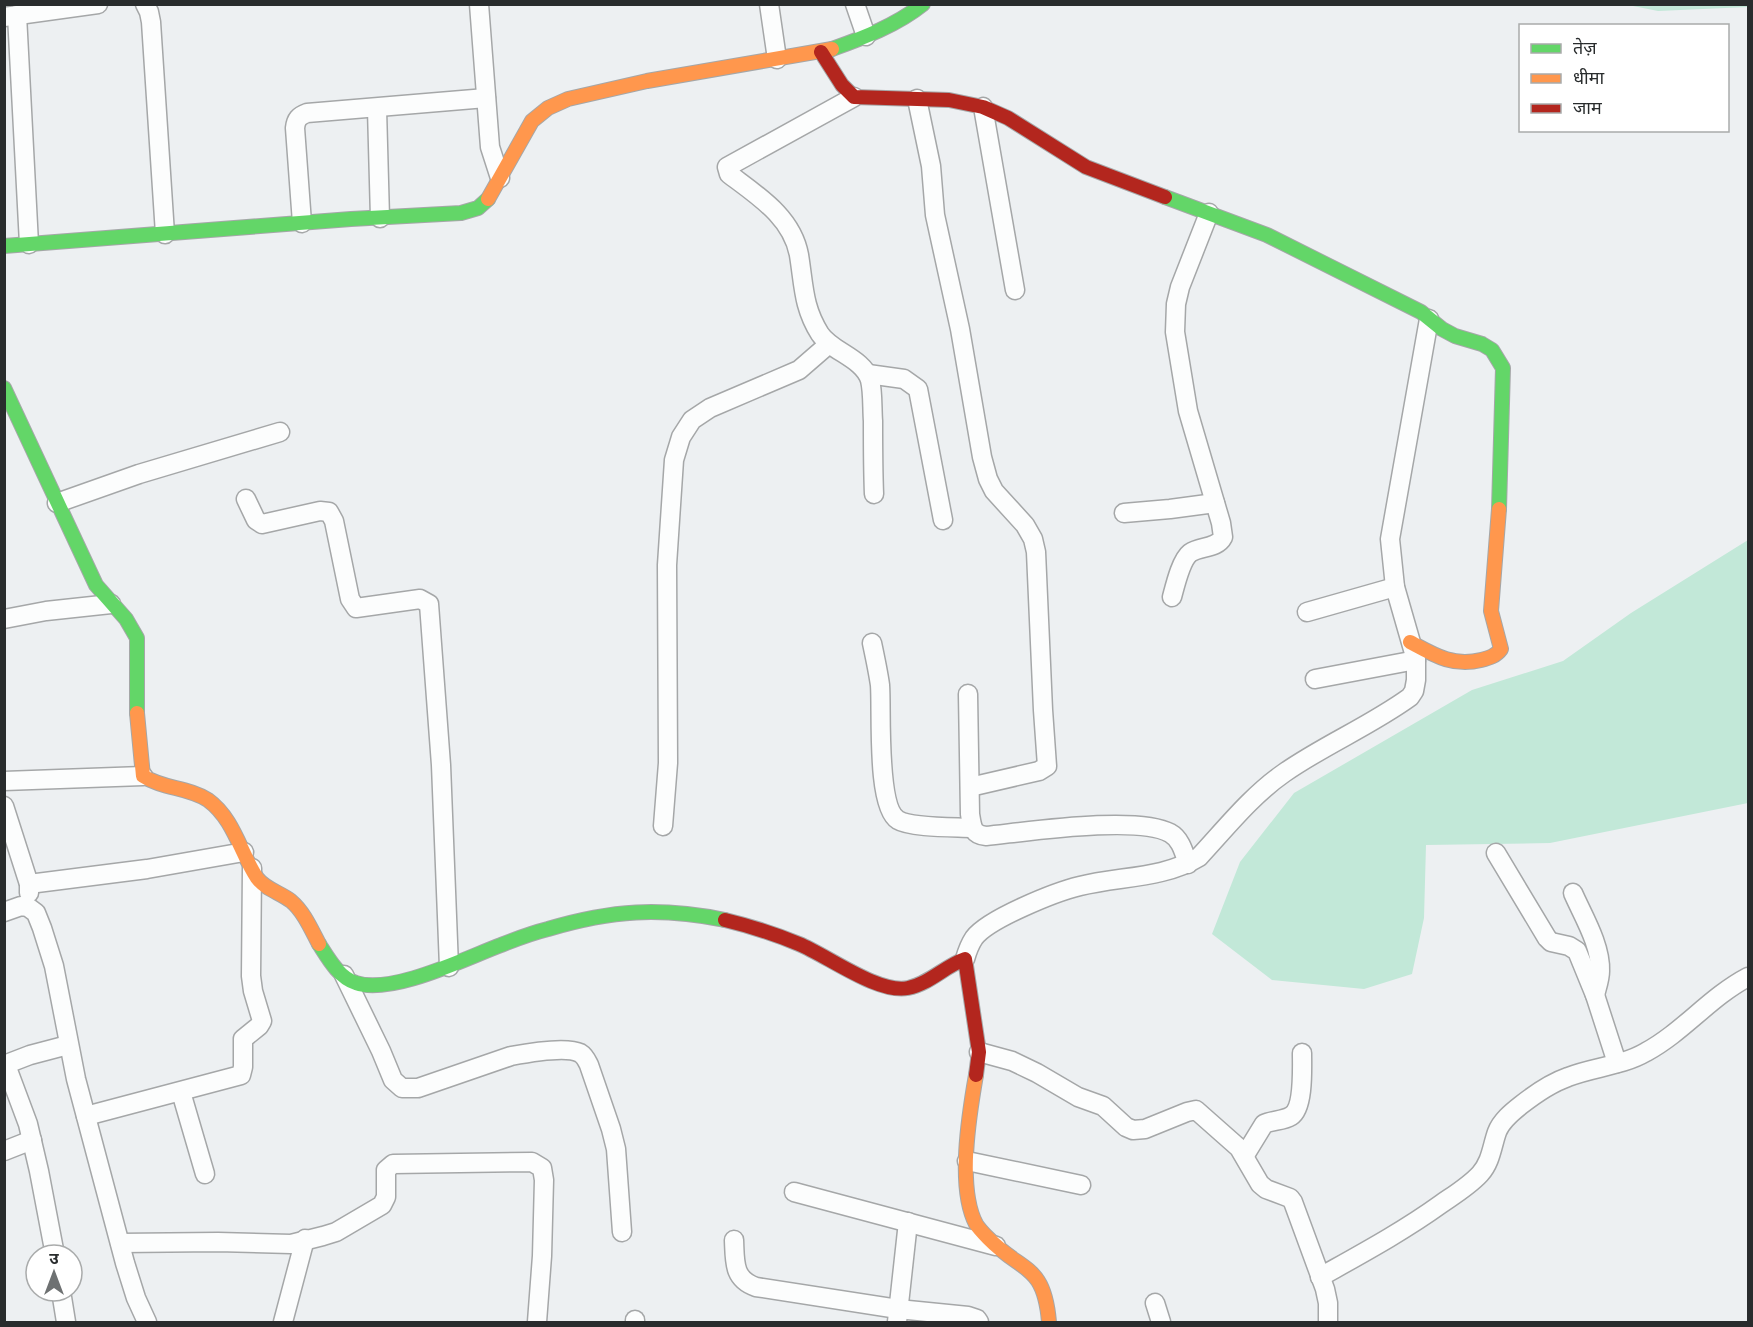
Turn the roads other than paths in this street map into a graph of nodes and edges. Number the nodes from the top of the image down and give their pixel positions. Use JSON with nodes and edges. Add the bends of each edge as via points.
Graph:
{"nodes":[{"id":1,"x":98,"y":4,"type":"edge"},
{"id":2,"x":145,"y":4,"type":"edge"},
{"id":3,"x":479,"y":4,"type":"edge"},
{"id":4,"x":769,"y":4,"type":"edge"},
{"id":5,"x":855,"y":4,"type":"edge"},
{"id":6,"x":923,"y":4,"type":"edge"},
{"id":7,"x":11,"y":16,"type":"edge"},
{"id":8,"x":866,"y":36,"type":"junction"},
{"id":9,"x":821,"y":52,"type":"junction"},
{"id":10,"x":777,"y":59,"type":"junction"},
{"id":11,"x":848,"y":91,"type":"junction"},
{"id":12,"x":486,"y":98,"type":"junction"},
{"id":13,"x":917,"y":99,"type":"junction"},
{"id":14,"x":983,"y":107,"type":"junction"},
{"id":15,"x":377,"y":109,"type":"junction"},
{"id":16,"x":500,"y":178,"type":"junction"},
{"id":17,"x":1209,"y":213,"type":"junction"},
{"id":18,"x":380,"y":218,"type":"junction"},
{"id":19,"x":302,"y":223,"type":"junction"},
{"id":20,"x":165,"y":234,"type":"junction"},
{"id":21,"x":29,"y":244,"type":"junction"},
{"id":22,"x":4,"y":246,"type":"edge"},
{"id":23,"x":1015,"y":290,"type":"dead end"},
{"id":24,"x":1429,"y":319,"type":"junction"},
{"id":25,"x":829,"y":344,"type":"junction"},
{"id":26,"x":868,"y":374,"type":"junction"},
{"id":27,"x":4,"y":388,"type":"edge"},
{"id":28,"x":280,"y":432,"type":"dead end"},
{"id":29,"x":874,"y":494,"type":"dead end"},
{"id":30,"x":246,"y":500,"type":"dead end"},
{"id":31,"x":57,"y":503,"type":"junction"},
{"id":32,"x":1215,"y":503,"type":"junction"},
{"id":33,"x":1124,"y":513,"type":"dead end"},
{"id":34,"x":943,"y":520,"type":"dead end"},
{"id":35,"x":1395,"y":587,"type":"junction"},
{"id":36,"x":1172,"y":597,"type":"dead end"},
{"id":37,"x":111,"y":604,"type":"junction"},
{"id":38,"x":1307,"y":612,"type":"dead end"},
{"id":39,"x":4,"y":619,"type":"edge"},
{"id":40,"x":872,"y":643,"type":"dead end"},
{"id":41,"x":1413,"y":651,"type":"junction"},
{"id":42,"x":1315,"y":679,"type":"dead end"},
{"id":43,"x":968,"y":694,"type":"dead end"},
{"id":44,"x":143,"y":776,"type":"junction"},
{"id":45,"x":4,"y":781,"type":"edge"},
{"id":46,"x":970,"y":787,"type":"junction"},
{"id":47,"x":5,"y":811,"type":"edge"},
{"id":48,"x":663,"y":826,"type":"dead end"},
{"id":49,"x":972,"y":828,"type":"junction"},
{"id":50,"x":1496,"y":852,"type":"dead end"},
{"id":51,"x":248,"y":860,"type":"junction"},
{"id":52,"x":1188,"y":864,"type":"junction"},
{"id":53,"x":29,"y":884,"type":"junction"},
{"id":54,"x":1573,"y":894,"type":"dead end"},
{"id":55,"x":24,"y":906,"type":"junction"},
{"id":56,"x":4,"y":912,"type":"edge"},
{"id":57,"x":965,"y":959,"type":"junction"},
{"id":58,"x":449,"y":967,"type":"junction"},
{"id":59,"x":344,"y":975,"type":"junction"},
{"id":60,"x":1749,"y":977,"type":"edge"},
{"id":61,"x":1595,"y":995,"type":"junction"},
{"id":62,"x":68,"y":1045,"type":"junction"},
{"id":63,"x":979,"y":1052,"type":"junction"},
{"id":64,"x":1302,"y":1053,"type":"dead end"},
{"id":65,"x":1617,"y":1063,"type":"junction"},
{"id":66,"x":5,"y":1065,"type":"edge"},
{"id":67,"x":181,"y":1092,"type":"junction"},
{"id":68,"x":86,"y":1116,"type":"junction"},
{"id":69,"x":32,"y":1140,"type":"junction"},
{"id":70,"x":4,"y":1151,"type":"edge"},
{"id":71,"x":1245,"y":1155,"type":"junction"},
{"id":72,"x":967,"y":1161,"type":"junction"},
{"id":73,"x":205,"y":1174,"type":"dead end"},
{"id":74,"x":1081,"y":1185,"type":"dead end"},
{"id":75,"x":794,"y":1192,"type":"dead end"},
{"id":76,"x":908,"y":1222,"type":"junction"},
{"id":77,"x":622,"y":1232,"type":"dead end"},
{"id":78,"x":305,"y":1239,"type":"junction"},
{"id":79,"x":734,"y":1240,"type":"dead end"},
{"id":80,"x":53,"y":1243,"type":"edge"},
{"id":81,"x":120,"y":1243,"type":"junction"},
{"id":82,"x":996,"y":1246,"type":"junction"},
{"id":83,"x":1320,"y":1277,"type":"junction"},
{"id":84,"x":63,"y":1303,"type":"edge"},
{"id":85,"x":1155,"y":1303,"type":"dead end"},
{"id":86,"x":898,"y":1316,"type":"edge"},
{"id":87,"x":66,"y":1323,"type":"edge"},
{"id":88,"x":147,"y":1323,"type":"edge"},
{"id":89,"x":283,"y":1323,"type":"edge"},
{"id":90,"x":537,"y":1323,"type":"edge"},
{"id":91,"x":979,"y":1323,"type":"edge"},
{"id":92,"x":1049,"y":1323,"type":"edge"},
{"id":93,"x":1161,"y":1323,"type":"edge"},
{"id":94,"x":1328,"y":1323,"type":"edge"}],
"edges":[{"from":1,"to":7,"type":"street"},
{"from":2,"to":20,"type":"street","via":[[151,22]]},
{"from":3,"to":12,"type":"street"},
{"from":4,"to":10,"type":"street"},
{"from":5,"to":8,"type":"street"},
{"from":6,"to":8,"type":"street"},
{"from":7,"to":21,"type":"street"},
{"from":8,"to":9,"type":"street"},
{"from":9,"to":10,"type":"street"},
{"from":9,"to":11,"type":"street"},
{"from":10,"to":16,"type":"street","via":[[568,99],[532,121]]},
{"from":11,"to":13,"type":"street"},
{"from":11,"to":25,"type":"street","via":[[727,167],[729,174],[769,205],[787,226],[799,253],[806,306]]},
{"from":12,"to":15,"type":"street"},
{"from":12,"to":16,"type":"street","via":[[490,147]]},
{"from":13,"to":14,"type":"street"},
{"from":13,"to":46,"type":"street","via":[[931,166],[935,215],[982,457],[994,491],[1033,539],[1038,575],[1047,766]]},
{"from":14,"to":17,"type":"street","via":[[1008,118],[1086,167]]},
{"from":14,"to":23,"type":"street"},
{"from":15,"to":18,"type":"street"},
{"from":15,"to":19,"type":"street","via":[[299,116],[296,121]]},
{"from":16,"to":18,"type":"street","via":[[478,208],[461,213]]},
{"from":17,"to":24,"type":"street","via":[[1296,248]]},
{"from":17,"to":32,"type":"street","via":[[1180,287],[1174,318],[1188,411]]},
{"from":18,"to":19,"type":"street"},
{"from":19,"to":20,"type":"street"},
{"from":20,"to":21,"type":"street"},
{"from":21,"to":22,"type":"street"},
{"from":24,"to":35,"type":"street","via":[[1392,522]]},
{"from":24,"to":41,"type":"street","via":[[1455,336],[1492,350],[1503,368],[1501,489],[1491,599],[1501,649],[1495,656],[1460,664]]},
{"from":25,"to":26,"type":"street"},
{"from":25,"to":48,"type":"street","via":[[799,370],[710,408],[692,420],[681,437],[674,460],[667,565],[668,763]]},
{"from":26,"to":29,"type":"street","via":[[873,411]]},
{"from":26,"to":34,"type":"street","via":[[904,380],[918,389]]},
{"from":27,"to":31,"type":"street"},
{"from":28,"to":31,"type":"street"},
{"from":30,"to":58,"type":"street","via":[[262,524],[329,512],[350,599],[356,608],[420,599],[429,604],[441,765]]},
{"from":31,"to":37,"type":"street","via":[[96,585]]},
{"from":32,"to":33,"type":"street"},
{"from":32,"to":36,"type":"street","via":[[1222,541],[1185,557]]},
{"from":35,"to":38,"type":"street"},
{"from":35,"to":41,"type":"street"},
{"from":37,"to":39,"type":"street"},
{"from":37,"to":44,"type":"street","via":[[137,638],[137,716]]},
{"from":40,"to":49,"type":"street","via":[[880,684],[882,767],[892,815],[909,824]]},
{"from":41,"to":42,"type":"street"},
{"from":41,"to":52,"type":"street","via":[[1416,680],[1410,697],[1283,774],[1258,793]]},
{"from":43,"to":46,"type":"street"},
{"from":44,"to":45,"type":"street"},
{"from":44,"to":51,"type":"street","via":[[154,783],[204,797],[214,805],[230,825]]},
{"from":46,"to":49,"type":"street"},
{"from":47,"to":53,"type":"street"},
{"from":49,"to":52,"type":"street","via":[[986,836],[1140,825],[1176,837]]},
{"from":50,"to":61,"type":"street","via":[[1547,938],[1577,951]]},
{"from":51,"to":53,"type":"street"},
{"from":51,"to":59,"type":"street","via":[[264,886],[298,908]]},
{"from":51,"to":67,"type":"street","via":[[251,976],[261,1024],[243,1039],[241,1075]]},
{"from":52,"to":57,"type":"street","via":[[1078,886],[1050,896],[988,926],[975,937]]},
{"from":53,"to":55,"type":"street"},
{"from":54,"to":61,"type":"street","via":[[1600,963]]},
{"from":55,"to":56,"type":"street"},
{"from":55,"to":62,"type":"street","via":[[36,913],[42,928],[54,966]]},
{"from":57,"to":58,"type":"street","via":[[915,987],[899,990],[882,986],[778,935],[673,912],[631,912],[577,921],[518,939]]},
{"from":57,"to":63,"type":"street"},
{"from":58,"to":59,"type":"street","via":[[389,983],[355,982]]},
{"from":59,"to":77,"type":"street","via":[[393,1080],[402,1088],[418,1088],[526,1053],[567,1051],[585,1057],[616,1149]]},
{"from":60,"to":65,"type":"street","via":[[1731,986],[1644,1054]]},
{"from":61,"to":65,"type":"street"},
{"from":62,"to":66,"type":"street"},
{"from":62,"to":68,"type":"street"},
{"from":63,"to":71,"type":"street","via":[[1012,1061],[1078,1097],[1103,1106],[1133,1130],[1145,1130],[1196,1110]]},
{"from":63,"to":72,"type":"street"},
{"from":64,"to":71,"type":"street","via":[[1301,1094],[1296,1112],[1264,1124]]},
{"from":65,"to":83,"type":"street","via":[[1567,1077],[1521,1105],[1498,1130],[1488,1163],[1464,1188],[1409,1226]]},
{"from":66,"to":69,"type":"street"},
{"from":67,"to":68,"type":"street"},
{"from":67,"to":73,"type":"street"},
{"from":68,"to":81,"type":"street"},
{"from":69,"to":70,"type":"street"},
{"from":69,"to":80,"type":"street"},
{"from":71,"to":83,"type":"street","via":[[1260,1184],[1293,1202]]},
{"from":72,"to":74,"type":"street"},
{"from":72,"to":82,"type":"street","via":[[970,1208],[977,1226]]},
{"from":75,"to":76,"type":"street"},
{"from":76,"to":82,"type":"street"},
{"from":76,"to":86,"type":"street"},
{"from":78,"to":81,"type":"street","via":[[284,1244]]},
{"from":78,"to":89,"type":"street"},
{"from":78,"to":90,"type":"street","via":[[336,1232],[382,1205],[387,1197],[386,1170],[393,1164],[536,1163],[542,1168],[544,1180]]},
{"from":79,"to":86,"type":"street","via":[[735,1264],[746,1284]]},
{"from":81,"to":88,"type":"street"},
{"from":82,"to":92,"type":"street","via":[[1040,1281]]},
{"from":83,"to":94,"type":"street","via":[[1328,1303]]},
{"from":84,"to":87,"type":"street"},
{"from":85,"to":93,"type":"street"},
{"from":86,"to":91,"type":"street","via":[[968,1316]]}]}
